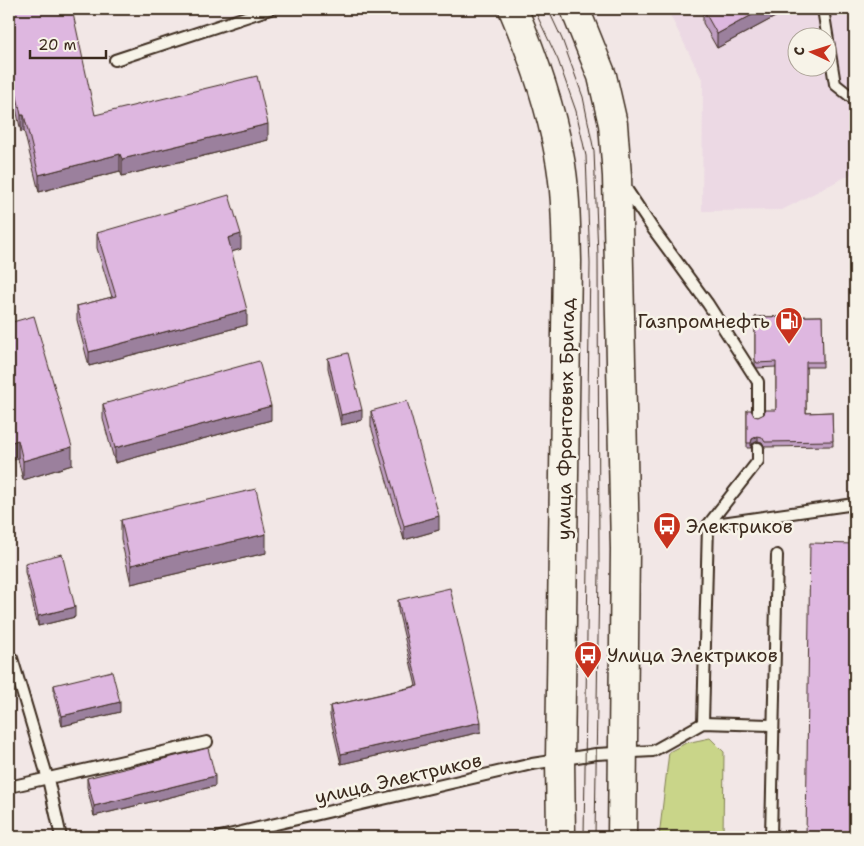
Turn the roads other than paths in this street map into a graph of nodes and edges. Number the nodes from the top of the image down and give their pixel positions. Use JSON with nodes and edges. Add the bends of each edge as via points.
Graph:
{"nodes":[{"id":1,"x":270,"y":9,"type":"edge"},
{"id":2,"x":513,"y":9,"type":"edge"},
{"id":3,"x":575,"y":9,"type":"edge"},
{"id":4,"x":822,"y":9,"type":"edge"},
{"id":5,"x":115,"y":60,"type":"dead end"},
{"id":6,"x":855,"y":100,"type":"edge"},
{"id":7,"x":617,"y":176,"type":"junction"},
{"id":8,"x":758,"y":415,"type":"edge"},
{"id":9,"x":758,"y":448,"type":"dead end"},
{"id":10,"x":855,"y":504,"type":"edge"},
{"id":11,"x":708,"y":525,"type":"junction"},
{"id":12,"x":778,"y":555,"type":"dead end"},
{"id":13,"x":9,"y":659,"type":"edge"},
{"id":14,"x":703,"y":723,"type":"junction"},
{"id":15,"x":773,"y":725,"type":"junction"},
{"id":16,"x":207,"y":742,"type":"dead end"},
{"id":17,"x":623,"y":753,"type":"junction"},
{"id":18,"x":572,"y":757,"type":"junction"},
{"id":19,"x":48,"y":779,"type":"junction"},
{"id":20,"x":9,"y":788,"type":"edge"},
{"id":21,"x":61,"y":837,"type":"edge"},
{"id":22,"x":220,"y":837,"type":"edge"},
{"id":23,"x":561,"y":837,"type":"edge"},
{"id":24,"x":622,"y":837,"type":"edge"},
{"id":25,"x":771,"y":837,"type":"edge"}],
"edges":[{"from":1,"to":5,"type":"lane"},
{"from":2,"to":18,"type":"main road","name":"улица Фронтовых Бригад","via":[[531,51],[547,104],[560,155],[565,198]]},
{"from":3,"to":7,"type":"main road","via":[[602,76],[613,124]]},
{"from":4,"to":6,"type":"lane","via":[[835,84]]},
{"from":7,"to":8,"type":"lane","via":[[708,304],[758,382]]},
{"from":7,"to":17,"type":"main road","via":[[625,549]]},
{"from":9,"to":11,"type":"lane","via":[[758,461]]},
{"from":10,"to":11,"type":"lane"},
{"from":11,"to":14,"type":"lane"},
{"from":12,"to":15,"type":"lane"},
{"from":13,"to":19,"type":"lane","via":[[12,658]]},
{"from":14,"to":15,"type":"lane"},
{"from":14,"to":17,"type":"lane","name":"улица Электриков","via":[[653,751]]},
{"from":15,"to":25,"type":"lane"},
{"from":16,"to":19,"type":"lane"},
{"from":17,"to":18,"type":"lane","name":"улица Электриков"},
{"from":17,"to":24,"type":"main road"},
{"from":18,"to":22,"type":"lane","name":"улица Электриков"},
{"from":18,"to":23,"type":"main road","name":"улица Фронтовых Бригад"},
{"from":19,"to":20,"type":"lane"},
{"from":19,"to":21,"type":"lane"}]}
